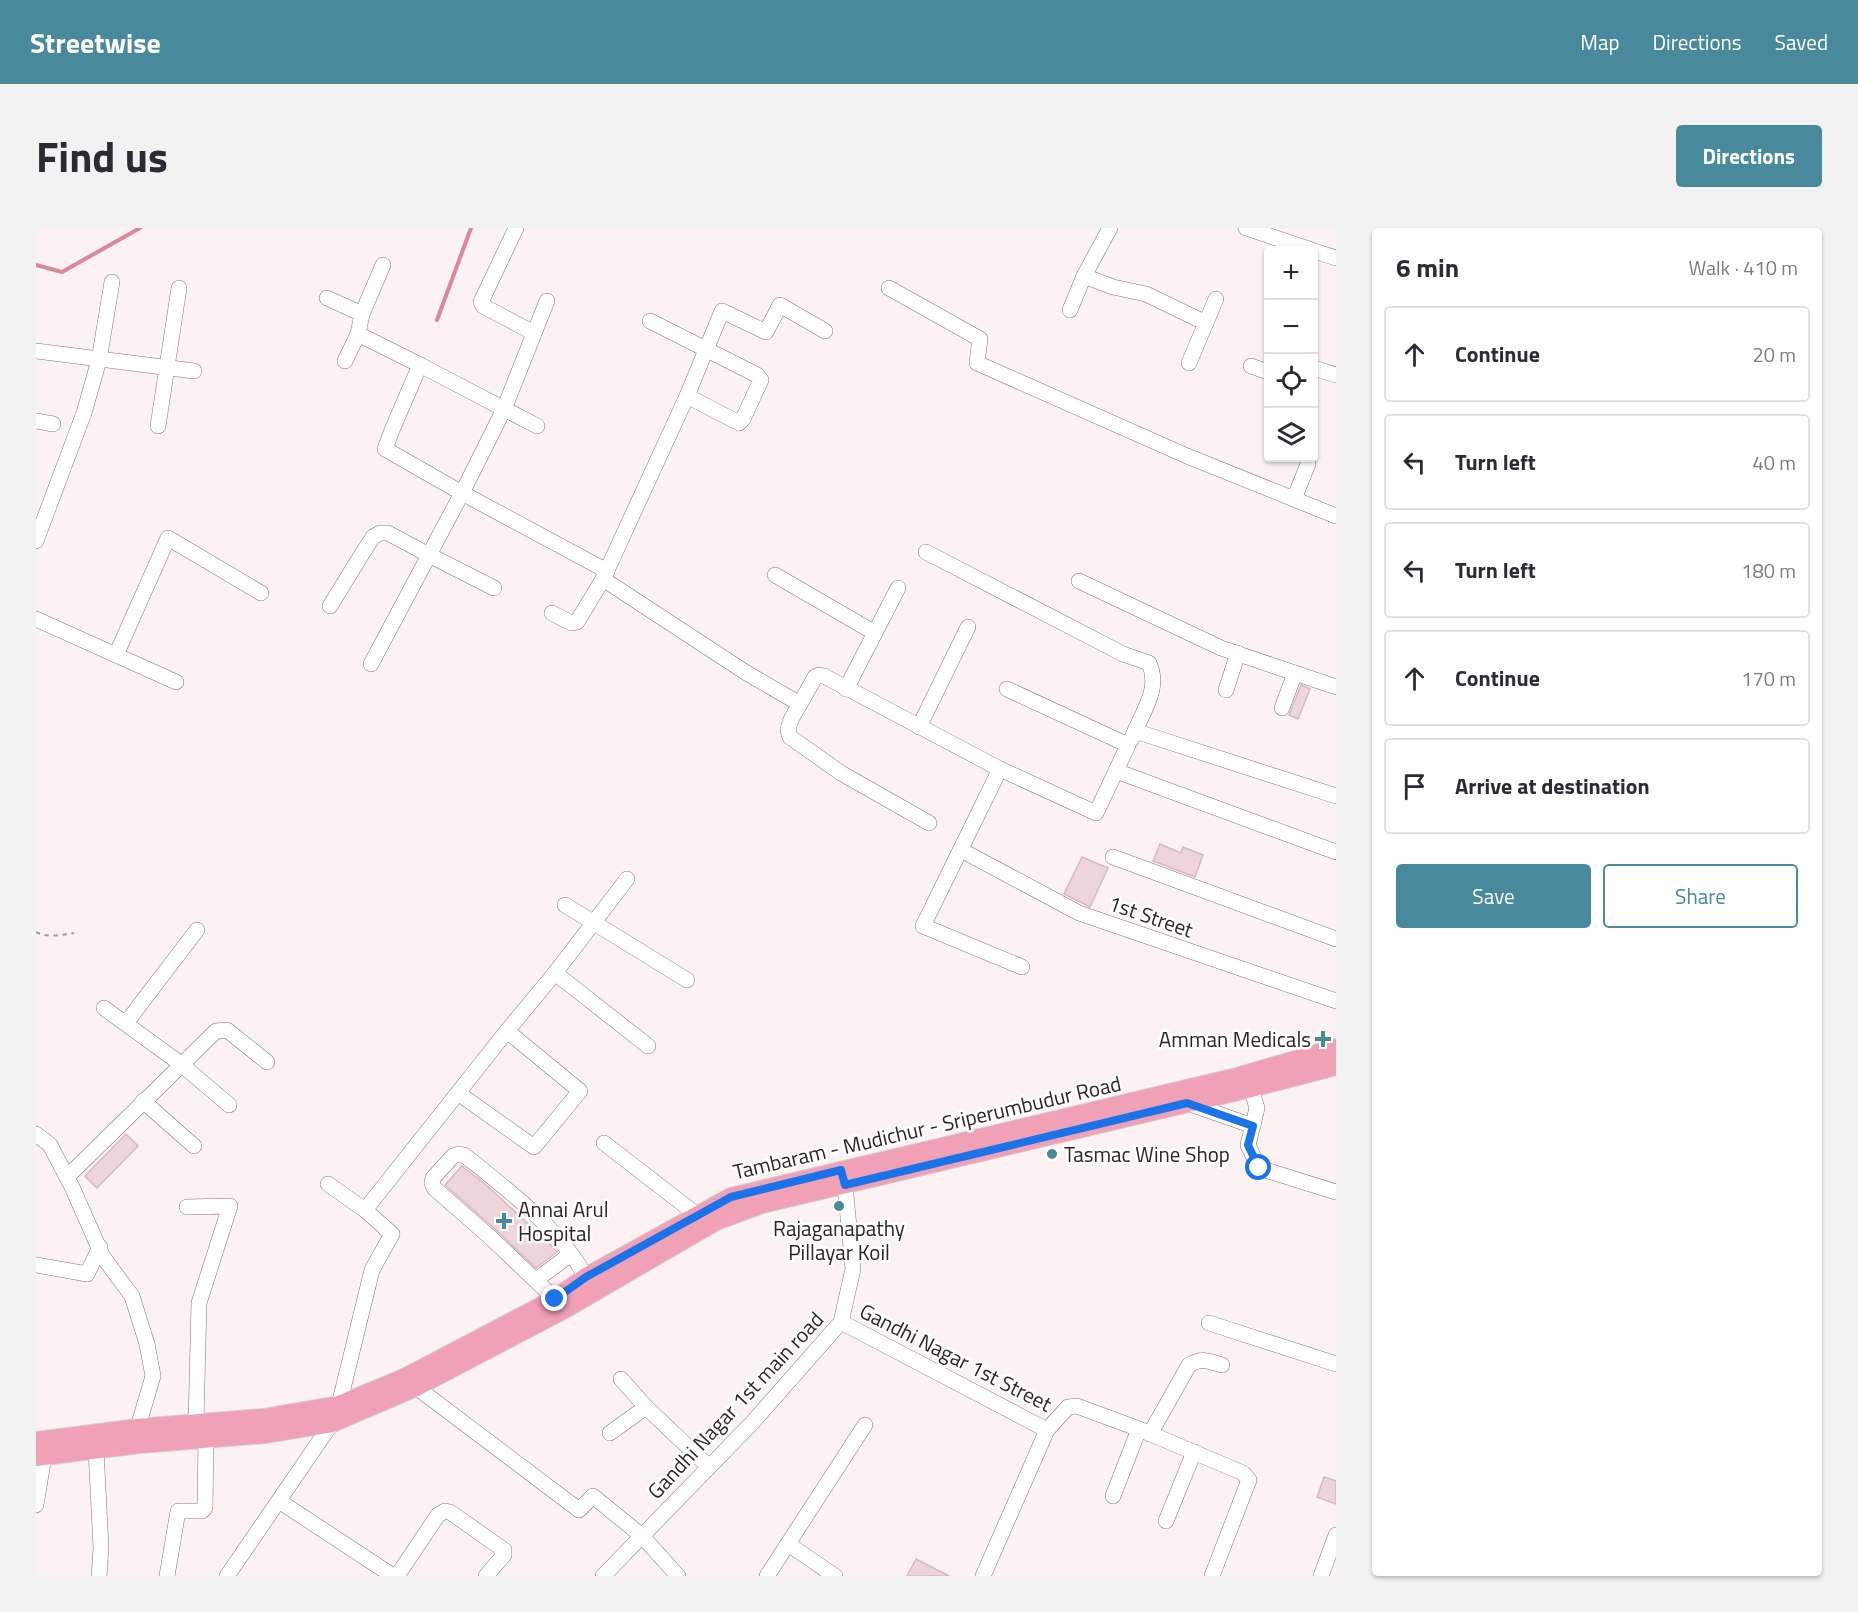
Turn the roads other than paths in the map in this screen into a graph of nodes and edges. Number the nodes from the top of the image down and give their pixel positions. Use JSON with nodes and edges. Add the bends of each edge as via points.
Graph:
{"nodes":[{"id":1,"x":516,"y":228,"type":"edge"},
{"id":2,"x":1110,"y":228,"type":"edge"},
{"id":3,"x":1246,"y":228,"type":"edge"},
{"id":4,"x":1298,"y":246,"type":"edge"},
{"id":5,"x":1318,"y":253,"type":"edge"},
{"id":6,"x":1336,"y":258,"type":"edge"},
{"id":7,"x":383,"y":265,"type":"dead end"},
{"id":8,"x":1084,"y":276,"type":"junction"},
{"id":9,"x":111,"y":282,"type":"dead end"},
{"id":10,"x":179,"y":288,"type":"dead end"},
{"id":11,"x":889,"y":288,"type":"dead end"},
{"id":12,"x":327,"y":298,"type":"dead end"},
{"id":13,"x":1216,"y":299,"type":"dead end"},
{"id":14,"x":547,"y":301,"type":"dead end"},
{"id":15,"x":1070,"y":310,"type":"dead end"},
{"id":16,"x":362,"y":314,"type":"junction"},
{"id":17,"x":650,"y":321,"type":"dead end"},
{"id":18,"x":1206,"y":323,"type":"junction"},
{"id":19,"x":825,"y":331,"type":"dead end"},
{"id":20,"x":534,"y":333,"type":"junction"},
{"id":21,"x":358,"y":334,"type":"junction"},
{"id":22,"x":706,"y":349,"type":"junction"},
{"id":23,"x":36,"y":351,"type":"edge"},
{"id":24,"x":99,"y":360,"type":"junction"},
{"id":25,"x":345,"y":361,"type":"dead end"},
{"id":26,"x":1189,"y":363,"type":"dead end"},
{"id":27,"x":420,"y":365,"type":"junction"},
{"id":28,"x":1251,"y":366,"type":"dead end"},
{"id":29,"x":168,"y":368,"type":"junction"},
{"id":30,"x":1318,"y":369,"type":"edge"},
{"id":31,"x":1264,"y":370,"type":"edge"},
{"id":32,"x":194,"y":371,"type":"dead end"},
{"id":33,"x":1336,"y":375,"type":"edge"},
{"id":34,"x":687,"y":396,"type":"junction"},
{"id":35,"x":504,"y":409,"type":"junction"},
{"id":36,"x":36,"y":420,"type":"edge"},
{"id":37,"x":53,"y":424,"type":"dead end"},
{"id":38,"x":158,"y":426,"type":"dead end"},
{"id":39,"x":537,"y":426,"type":"dead end"},
{"id":40,"x":1308,"y":464,"type":"dead end"},
{"id":41,"x":462,"y":493,"type":"junction"},
{"id":42,"x":1294,"y":499,"type":"junction"},
{"id":43,"x":1336,"y":516,"type":"edge"},
{"id":44,"x":36,"y":541,"type":"edge"},
{"id":45,"x":926,"y":552,"type":"dead end"},
{"id":46,"x":429,"y":555,"type":"junction"},
{"id":47,"x":605,"y":575,"type":"junction"},
{"id":48,"x":775,"y":575,"type":"dead end"},
{"id":49,"x":1079,"y":581,"type":"dead end"},
{"id":50,"x":494,"y":588,"type":"dead end"},
{"id":51,"x":898,"y":588,"type":"dead end"},
{"id":52,"x":261,"y":592,"type":"dead end"},
{"id":53,"x":330,"y":606,"type":"dead end"},
{"id":54,"x":552,"y":614,"type":"dead end"},
{"id":55,"x":36,"y":620,"type":"edge"},
{"id":56,"x":968,"y":627,"type":"dead end"},
{"id":57,"x":875,"y":633,"type":"junction"},
{"id":58,"x":1238,"y":653,"type":"junction"},
{"id":59,"x":116,"y":655,"type":"junction"},
{"id":60,"x":371,"y":664,"type":"dead end"},
{"id":61,"x":1295,"y":673,"type":"junction"},
{"id":62,"x":176,"y":682,"type":"dead end"},
{"id":63,"x":1336,"y":687,"type":"edge"},
{"id":64,"x":846,"y":689,"type":"junction"},
{"id":65,"x":1007,"y":689,"type":"dead end"},
{"id":66,"x":1226,"y":690,"type":"dead end"},
{"id":67,"x":800,"y":704,"type":"junction"},
{"id":68,"x":1282,"y":708,"type":"dead end"},
{"id":69,"x":919,"y":728,"type":"junction"},
{"id":70,"x":1135,"y":731,"type":"junction"},
{"id":71,"x":1128,"y":745,"type":"junction"},
{"id":72,"x":1000,"y":769,"type":"junction"},
{"id":73,"x":1116,"y":771,"type":"junction"},
{"id":74,"x":1336,"y":796,"type":"edge"},
{"id":75,"x":929,"y":823,"type":"dead end"},
{"id":76,"x":961,"y":850,"type":"junction"},
{"id":77,"x":1336,"y":852,"type":"edge"},
{"id":78,"x":1113,"y":857,"type":"dead end"},
{"id":79,"x":627,"y":879,"type":"dead end"},
{"id":80,"x":565,"y":905,"type":"dead end"},
{"id":81,"x":595,"y":923,"type":"junction"},
{"id":82,"x":197,"y":930,"type":"dead end"},
{"id":83,"x":1336,"y":939,"type":"edge"},
{"id":84,"x":1022,"y":967,"type":"dead end"},
{"id":85,"x":555,"y":973,"type":"junction"},
{"id":86,"x":687,"y":980,"type":"dead end"},
{"id":87,"x":1336,"y":1001,"type":"edge"},
{"id":88,"x":104,"y":1008,"type":"dead end"},
{"id":89,"x":126,"y":1023,"type":"junction"},
{"id":90,"x":507,"y":1031,"type":"junction"},
{"id":91,"x":648,"y":1046,"type":"dead end"},
{"id":92,"x":1336,"y":1048,"type":"edge"},
{"id":93,"x":267,"y":1062,"type":"dead end"},
{"id":94,"x":181,"y":1064,"type":"junction"},
{"id":95,"x":1336,"y":1066,"type":"edge"},
{"id":96,"x":1251,"y":1088,"type":"junction"},
{"id":97,"x":458,"y":1093,"type":"junction"},
{"id":98,"x":143,"y":1101,"type":"junction"},
{"id":99,"x":1187,"y":1103,"type":"junction"},
{"id":100,"x":229,"y":1105,"type":"dead end"},
{"id":101,"x":1253,"y":1126,"type":"junction"},
{"id":102,"x":36,"y":1134,"type":"edge"},
{"id":103,"x":604,"y":1143,"type":"dead end"},
{"id":104,"x":194,"y":1146,"type":"dead end"},
{"id":105,"x":67,"y":1177,"type":"junction"},
{"id":106,"x":843,"y":1178,"type":"junction"},
{"id":107,"x":328,"y":1184,"type":"dead end"},
{"id":108,"x":1336,"y":1192,"type":"edge"},
{"id":109,"x":187,"y":1207,"type":"dead end"},
{"id":110,"x":365,"y":1210,"type":"junction"},
{"id":111,"x":698,"y":1215,"type":"junction"},
{"id":112,"x":100,"y":1247,"type":"junction"},
{"id":113,"x":571,"y":1254,"type":"junction"},
{"id":114,"x":36,"y":1265,"type":"edge"},
{"id":115,"x":586,"y":1277,"type":"junction"},
{"id":116,"x":536,"y":1280,"type":"junction"},
{"id":117,"x":555,"y":1299,"type":"junction"},
{"id":118,"x":841,"y":1322,"type":"junction"},
{"id":119,"x":1209,"y":1323,"type":"dead end"},
{"id":120,"x":1336,"y":1364,"type":"edge"},
{"id":121,"x":1222,"y":1365,"type":"dead end"},
{"id":122,"x":621,"y":1379,"type":"dead end"},
{"id":123,"x":416,"y":1386,"type":"junction"},
{"id":124,"x":339,"y":1405,"type":"junction"},
{"id":125,"x":646,"y":1407,"type":"junction"},
{"id":126,"x":196,"y":1422,"type":"junction"},
{"id":127,"x":332,"y":1423,"type":"junction"},
{"id":128,"x":865,"y":1425,"type":"dead end"},
{"id":129,"x":1047,"y":1430,"type":"junction"},
{"id":130,"x":1145,"y":1431,"type":"junction"},
{"id":131,"x":610,"y":1433,"type":"dead end"},
{"id":132,"x":135,"y":1436,"type":"junction"},
{"id":133,"x":206,"y":1438,"type":"junction"},
{"id":134,"x":96,"y":1449,"type":"junction"},
{"id":135,"x":39,"y":1451,"type":"edge"},
{"id":136,"x":1194,"y":1452,"type":"junction"},
{"id":137,"x":709,"y":1467,"type":"junction"},
{"id":138,"x":1113,"y":1496,"type":"dead end"},
{"id":139,"x":279,"y":1500,"type":"junction"},
{"id":140,"x":36,"y":1505,"type":"edge"},
{"id":141,"x":1166,"y":1521,"type":"dead end"},
{"id":142,"x":1336,"y":1535,"type":"edge"},
{"id":143,"x":642,"y":1536,"type":"junction"},
{"id":144,"x":788,"y":1544,"type":"junction"},
{"id":145,"x":99,"y":1576,"type":"edge"},
{"id":146,"x":167,"y":1576,"type":"edge"},
{"id":147,"x":227,"y":1576,"type":"edge"},
{"id":148,"x":395,"y":1576,"type":"edge"},
{"id":149,"x":486,"y":1576,"type":"edge"},
{"id":150,"x":603,"y":1576,"type":"edge"},
{"id":151,"x":678,"y":1576,"type":"edge"},
{"id":152,"x":767,"y":1576,"type":"edge"},
{"id":153,"x":836,"y":1576,"type":"edge"},
{"id":154,"x":983,"y":1576,"type":"edge"},
{"id":155,"x":1212,"y":1576,"type":"edge"},
{"id":156,"x":1321,"y":1576,"type":"edge"}],
"edges":[{"from":1,"to":20,"type":"street","via":[[481,302]]},
{"from":2,"to":8,"type":"street"},
{"from":3,"to":4,"type":"street"},
{"from":5,"to":6,"type":"street"},
{"from":7,"to":16,"type":"street"},
{"from":8,"to":15,"type":"street"},
{"from":8,"to":18,"type":"street","via":[[1146,294]]},
{"from":9,"to":24,"type":"street"},
{"from":10,"to":29,"type":"street"},
{"from":11,"to":42,"type":"street","via":[[980,339],[977,363]]},
{"from":12,"to":16,"type":"street"},
{"from":13,"to":18,"type":"street"},
{"from":14,"to":20,"type":"street"},
{"from":16,"to":21,"type":"street"},
{"from":17,"to":22,"type":"street"},
{"from":18,"to":26,"type":"street"},
{"from":19,"to":22,"type":"street","via":[[780,305],[766,332],[722,311]]},
{"from":20,"to":35,"type":"street"},
{"from":21,"to":25,"type":"street"},
{"from":21,"to":27,"type":"street"},
{"from":22,"to":34,"type":"street"},
{"from":22,"to":34,"type":"street","via":[[761,380],[739,423]]},
{"from":23,"to":24,"type":"street"},
{"from":24,"to":29,"type":"street"},
{"from":24,"to":44,"type":"street"},
{"from":27,"to":35,"type":"street"},
{"from":27,"to":41,"type":"street","via":[[386,449]]},
{"from":28,"to":31,"type":"street"},
{"from":29,"to":32,"type":"street"},
{"from":29,"to":38,"type":"street"},
{"from":30,"to":33,"type":"street"},
{"from":34,"to":47,"type":"street"},
{"from":35,"to":39,"type":"street"},
{"from":35,"to":41,"type":"street"},
{"from":36,"to":37,"type":"street"},
{"from":40,"to":42,"type":"street"},
{"from":41,"to":46,"type":"street"},
{"from":41,"to":47,"type":"street"},
{"from":42,"to":43,"type":"street"},
{"from":45,"to":70,"type":"street","via":[[1123,654],[1149,663],[1154,686]]},
{"from":46,"to":50,"type":"street"},
{"from":46,"to":53,"type":"street","via":[[388,533],[380,533]]},
{"from":46,"to":60,"type":"street"},
{"from":47,"to":54,"type":"street","via":[[577,622]]},
{"from":47,"to":67,"type":"street","via":[[618,590]]},
{"from":48,"to":57,"type":"street"},
{"from":49,"to":58,"type":"street"},
{"from":51,"to":57,"type":"street"},
{"from":52,"to":59,"type":"street","via":[[168,538]]},
{"from":55,"to":59,"type":"street"},
{"from":56,"to":69,"type":"street"},
{"from":57,"to":64,"type":"street"},
{"from":58,"to":61,"type":"street"},
{"from":58,"to":66,"type":"street"},
{"from":59,"to":62,"type":"street"},
{"from":61,"to":63,"type":"street"},
{"from":61,"to":68,"type":"street"},
{"from":64,"to":67,"type":"street","via":[[819,675]]},
{"from":64,"to":69,"type":"street"},
{"from":65,"to":71,"type":"street"},
{"from":67,"to":75,"type":"street","via":[[788,728],[790,737],[841,773]]},
{"from":69,"to":72,"type":"street"},
{"from":70,"to":71,"type":"street"},
{"from":70,"to":74,"type":"street"},
{"from":71,"to":73,"type":"street"},
{"from":72,"to":73,"type":"street","via":[[1096,813]]},
{"from":72,"to":76,"type":"street"},
{"from":73,"to":77,"type":"street"},
{"from":76,"to":84,"type":"street","via":[[923,926]]},
{"from":76,"to":87,"type":"street","name":"1st Street","via":[[1079,913]]},
{"from":78,"to":83,"type":"street"},
{"from":79,"to":81,"type":"street"},
{"from":80,"to":81,"type":"street"},
{"from":81,"to":85,"type":"street"},
{"from":81,"to":86,"type":"street"},
{"from":82,"to":89,"type":"street"},
{"from":85,"to":90,"type":"street"},
{"from":85,"to":91,"type":"street"},
{"from":88,"to":89,"type":"street"},
{"from":89,"to":94,"type":"street"},
{"from":90,"to":97,"type":"street"},
{"from":90,"to":97,"type":"street","via":[[580,1091],[534,1147]]},
{"from":92,"to":106,"type":"main road","name":"Tambaram - Mudichur - Sriperumbudur Road"},
{"from":93,"to":94,"type":"street","via":[[227,1030],[210,1035]]},
{"from":94,"to":98,"type":"street"},
{"from":94,"to":100,"type":"street"},
{"from":95,"to":96,"type":"main road","name":"Tambaram - Mudichur - Sriperumbudur Road"},
{"from":96,"to":99,"type":"main road","name":"Tambaram - Mudichur - Sriperumbudur Road"},
{"from":96,"to":101,"type":"street","via":[[1257,1108]]},
{"from":97,"to":110,"type":"street"},
{"from":98,"to":104,"type":"street"},
{"from":98,"to":105,"type":"street"},
{"from":99,"to":101,"type":"street"},
{"from":99,"to":106,"type":"main road","name":"Tambaram - Mudichur - Sriperumbudur Road"},
{"from":101,"to":108,"type":"street","via":[[1248,1145],[1259,1168]]},
{"from":102,"to":105,"type":"street","via":[[50,1145]]},
{"from":103,"to":111,"type":"street"},
{"from":105,"to":112,"type":"street"},
{"from":106,"to":111,"type":"main road","name":"Tambaram - Mudichur - Sriperumbudur Road","via":[[731,1197]]},
{"from":106,"to":118,"type":"street","name":"Gandhi Nagar 1st main road","via":[[853,1269]]},
{"from":106,"to":123,"type":"main road","name":"Tambaram - Mudichur - Sriperumbudur Road","via":[[716,1221],[563,1310]]},
{"from":107,"to":110,"type":"street"},
{"from":109,"to":126,"type":"street","via":[[230,1206],[199,1303]]},
{"from":110,"to":124,"type":"street","via":[[392,1234],[372,1269]]},
{"from":111,"to":115,"type":"main road","name":"Tambaram - Mudichur - Sriperumbudur Road"},
{"from":112,"to":114,"type":"street","via":[[87,1274]]},
{"from":112,"to":132,"type":"street","via":[[132,1296],[153,1376]]},
{"from":113,"to":115,"type":"street"},
{"from":113,"to":116,"type":"street"},
{"from":113,"to":116,"type":"street","via":[[552,1231],[502,1186],[464,1155],[453,1156],[433,1178],[434,1188]]},
{"from":115,"to":117,"type":"main road","name":"Tambaram - Mudichur - Sriperumbudur Road"},
{"from":116,"to":117,"type":"street"},
{"from":117,"to":124,"type":"main road","name":"Tambaram - Mudichur - Sriperumbudur Road","via":[[404,1378]]},
{"from":118,"to":129,"type":"street","name":"Gandhi Nagar 1st Street"},
{"from":118,"to":137,"type":"street","name":"Gandhi Nagar 1st main road"},
{"from":119,"to":120,"type":"street"},
{"from":121,"to":130,"type":"street","via":[[1198,1360],[1189,1365]]},
{"from":122,"to":125,"type":"street"},
{"from":123,"to":127,"type":"main road","name":"Tambaram - Mudichur - Sriperumbudur Road"},
{"from":123,"to":143,"type":"street","via":[[579,1510],[593,1496]]},
{"from":124,"to":126,"type":"main road","name":"Tambaram - Mudichur - Sriperumbudur Road","via":[[263,1418]]},
{"from":124,"to":127,"type":"street"},
{"from":125,"to":131,"type":"street"},
{"from":125,"to":137,"type":"street"},
{"from":126,"to":132,"type":"main road","name":"Tambaram - Mudichur - Sriperumbudur Road"},
{"from":127,"to":133,"type":"main road","name":"Tambaram - Mudichur - Sriperumbudur Road","via":[[266,1434]]},
{"from":127,"to":139,"type":"street"},
{"from":128,"to":144,"type":"street"},
{"from":129,"to":130,"type":"street","name":"Gandhi Nagar 1st Street","via":[[1068,1407],[1077,1406]]},
{"from":129,"to":154,"type":"street"},
{"from":130,"to":136,"type":"street","name":"Gandhi Nagar 1st Street"},
{"from":130,"to":138,"type":"street"},
{"from":132,"to":133,"type":"main road","name":"Tambaram - Mudichur - Sriperumbudur Road"},
{"from":132,"to":134,"type":"main road","name":"Tambaram - Mudichur - Sriperumbudur Road"},
{"from":132,"to":135,"type":"main road","name":"Tambaram - Mudichur - Sriperumbudur Road"},
{"from":133,"to":146,"type":"street","via":[[205,1508],[178,1511]]},
{"from":134,"to":135,"type":"main road","name":"Tambaram - Mudichur - Sriperumbudur Road"},
{"from":134,"to":145,"type":"street"},
{"from":135,"to":140,"type":"street"},
{"from":136,"to":141,"type":"street"},
{"from":136,"to":155,"type":"street","name":"Gandhi Nagar 1st Street","via":[[1243,1473],[1249,1480]]},
{"from":137,"to":143,"type":"street","name":"Gandhi Nagar 1st main road"},
{"from":139,"to":147,"type":"street"},
{"from":139,"to":148,"type":"street"},
{"from":142,"to":156,"type":"street"},
{"from":143,"to":150,"type":"street","name":"Gandhi Nagar 1st main road"},
{"from":143,"to":151,"type":"street"},
{"from":144,"to":152,"type":"street"},
{"from":144,"to":153,"type":"street"},
{"from":148,"to":149,"type":"street","via":[[438,1515],[445,1511],[504,1550]]}]}
